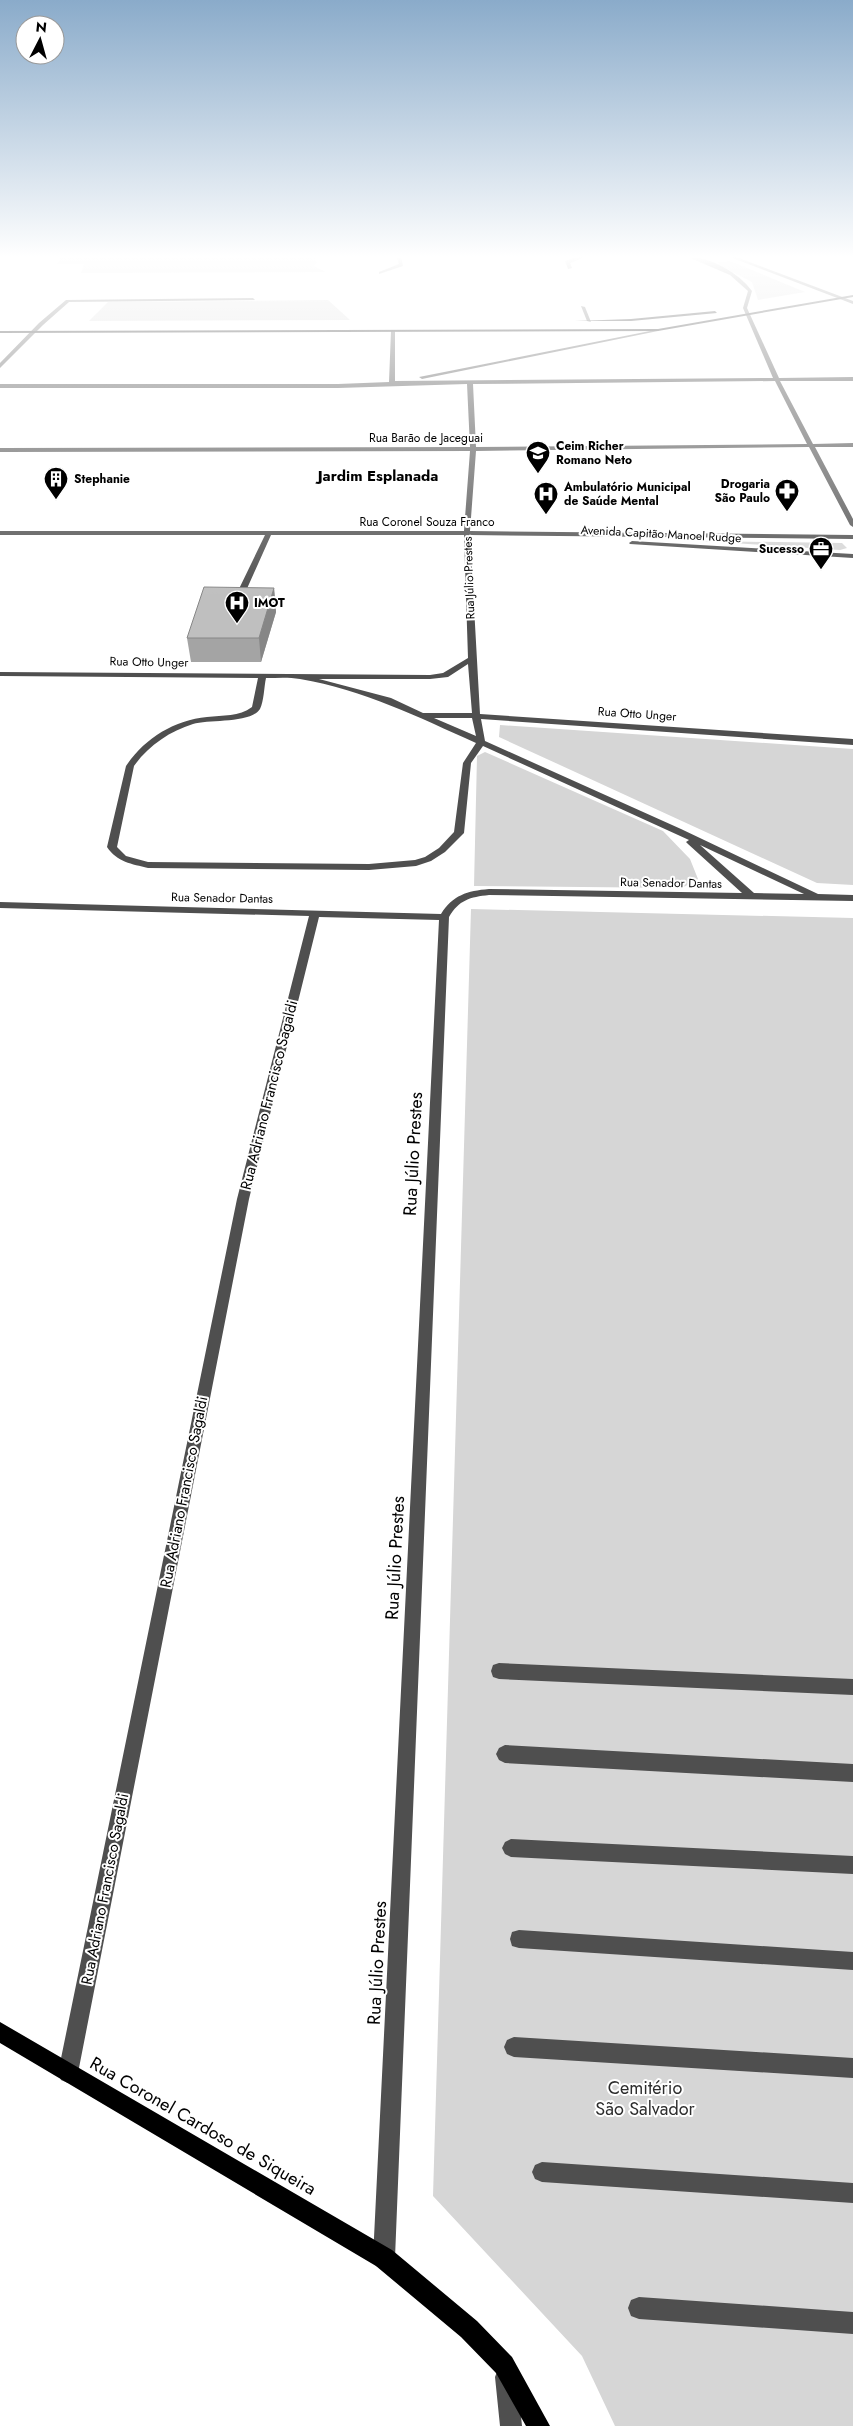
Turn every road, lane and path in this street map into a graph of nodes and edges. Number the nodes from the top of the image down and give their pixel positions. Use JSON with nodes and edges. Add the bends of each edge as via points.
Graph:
{"nodes":[{"id":1,"x":392,"y":370,"type":"edge"},
{"id":2,"x":456,"y":370,"type":"edge"},
{"id":3,"x":773,"y":370,"type":"edge"},
{"id":4,"x":853,"y":379,"type":"edge"},
{"id":5,"x":777,"y":380,"type":"junction"},
{"id":6,"x":470,"y":382,"type":"junction"},
{"id":7,"x":392,"y":383,"type":"junction"},
{"id":8,"x":0,"y":386,"type":"edge"},
{"id":9,"x":812,"y":446,"type":"junction"},
{"id":10,"x":853,"y":446,"type":"edge"},
{"id":11,"x":0,"y":450,"type":"edge"},
{"id":12,"x":473,"y":450,"type":"junction"},
{"id":13,"x":853,"y":525,"type":"edge"},
{"id":14,"x":0,"y":532,"type":"edge"},
{"id":15,"x":269,"y":533,"type":"junction"},
{"id":16,"x":467,"y":533,"type":"junction"},
{"id":17,"x":853,"y":537,"type":"edge"},
{"id":18,"x":853,"y":556,"type":"edge"},
{"id":19,"x":241,"y":593,"type":"edge"},
{"id":20,"x":472,"y":658,"type":"junction"},
{"id":21,"x":0,"y":674,"type":"edge"},
{"id":22,"x":262,"y":676,"type":"junction"},
{"id":23,"x":298,"y":676,"type":"junction"},
{"id":24,"x":419,"y":715,"type":"junction"},
{"id":25,"x":476,"y":716,"type":"junction"},
{"id":26,"x":853,"y":742,"type":"edge"},
{"id":27,"x":481,"y":743,"type":"junction"},
{"id":28,"x":678,"y":831,"type":"junction"},
{"id":29,"x":752,"y":896,"type":"junction"},
{"id":30,"x":817,"y":897,"type":"junction"},
{"id":31,"x":853,"y":898,"type":"edge"},
{"id":32,"x":0,"y":905,"type":"edge"},
{"id":33,"x":315,"y":913,"type":"junction"},
{"id":34,"x":444,"y":917,"type":"junction"},
{"id":35,"x":499,"y":1671,"type":"dead end"},
{"id":36,"x":853,"y":1687,"type":"edge"},
{"id":37,"x":505,"y":1754,"type":"dead end"},
{"id":38,"x":853,"y":1773,"type":"edge"},
{"id":39,"x":511,"y":1848,"type":"dead end"},
{"id":40,"x":853,"y":1865,"type":"edge"},
{"id":41,"x":519,"y":1939,"type":"dead end"},
{"id":42,"x":853,"y":1961,"type":"edge"},
{"id":43,"x":0,"y":2032,"type":"edge"},
{"id":44,"x":514,"y":2047,"type":"dead end"},
{"id":45,"x":853,"y":2068,"type":"edge"},
{"id":46,"x":68,"y":2073,"type":"junction"},
{"id":47,"x":542,"y":2172,"type":"dead end"},
{"id":48,"x":853,"y":2193,"type":"edge"},
{"id":49,"x":384,"y":2258,"type":"junction"},
{"id":50,"x":639,"y":2308,"type":"dead end"},
{"id":51,"x":853,"y":2323,"type":"edge"},
{"id":52,"x":504,"y":2365,"type":"junction"},
{"id":53,"x":512,"y":2426,"type":"edge"},
{"id":54,"x":539,"y":2426,"type":"edge"}],
"edges":[{"from":1,"to":7,"type":"street"},
{"from":2,"to":7,"type":"street"},
{"from":3,"to":5,"type":"street"},
{"from":4,"to":5,"type":"street"},
{"from":5,"to":6,"type":"street"},
{"from":5,"to":9,"type":"street"},
{"from":6,"to":7,"type":"street"},
{"from":6,"to":12,"type":"street","name":"Rua Júlio Prestes"},
{"from":7,"to":8,"type":"street","via":[[338,386]]},
{"from":9,"to":10,"type":"street","name":"Rua Barão de Jaceguai"},
{"from":9,"to":12,"type":"street","name":"Rua Barão de Jaceguai"},
{"from":9,"to":13,"type":"street"},
{"from":11,"to":12,"type":"street","name":"Rua Barão de Jaceguai"},
{"from":12,"to":16,"type":"street","name":"Rua Júlio Prestes"},
{"from":14,"to":15,"type":"street","name":"Rua Coronel Souza Franco"},
{"from":15,"to":16,"type":"street","name":"Rua Coronel Souza Franco"},
{"from":15,"to":19,"type":"street"},
{"from":16,"to":17,"type":"street","name":"Rua Coronel Souza Franco"},
{"from":16,"to":18,"type":"street","name":"Avenida Capitão Manoel Rudge"},
{"from":16,"to":20,"type":"street","name":"Rua Júlio Prestes"},
{"from":20,"to":23,"type":"street","name":"Rua Otto Unger","via":[[445,674],[430,677]]},
{"from":20,"to":25,"type":"street","name":"Rua Júlio Prestes"},
{"from":21,"to":22,"type":"street","name":"Rua Otto Unger"},
{"from":22,"to":23,"type":"street","name":"Rua Otto Unger"},
{"from":22,"to":27,"type":"street","via":[[256,708],[252,712],[182,725],[135,758],[130,766],[112,847],[116,854],[148,865],[369,867],[416,863],[442,850],[459,834],[467,763]]},
{"from":23,"to":24,"type":"street","name":"Rua Otto Unger","via":[[388,700]]},
{"from":24,"to":25,"type":"street","name":"Rua Otto Unger"},
{"from":24,"to":27,"type":"street","name":"Rua Otto Unger"},
{"from":25,"to":26,"type":"street","name":"Rua Otto Unger"},
{"from":25,"to":27,"type":"street","name":"Rua Júlio Prestes"},
{"from":27,"to":28,"type":"street","name":"Rua Otto Unger"},
{"from":28,"to":29,"type":"street"},
{"from":28,"to":30,"type":"street","name":"Rua Otto Unger"},
{"from":29,"to":30,"type":"street","name":"Rua Senador Dantas"},
{"from":29,"to":34,"type":"street","name":"Rua Senador Dantas","via":[[489,892],[461,896],[451,904]]},
{"from":30,"to":31,"type":"street","name":"Rua Senador Dantas"},
{"from":32,"to":33,"type":"street","name":"Rua Senador Dantas"},
{"from":33,"to":34,"type":"street","name":"Rua Senador Dantas"},
{"from":33,"to":46,"type":"street","name":"Rua Adriano Francisco Sagaldi","via":[[243,1198]]},
{"from":34,"to":49,"type":"street","name":"Rua Júlio Prestes"},
{"from":35,"to":36,"type":"street"},
{"from":37,"to":38,"type":"street"},
{"from":39,"to":40,"type":"street"},
{"from":41,"to":42,"type":"street"},
{"from":43,"to":46,"type":"main road","name":"Rua Coronel Cardoso de Siqueira"},
{"from":44,"to":45,"type":"street"},
{"from":46,"to":49,"type":"main road","name":"Rua Coronel Cardoso de Siqueira"},
{"from":47,"to":48,"type":"street"},
{"from":49,"to":52,"type":"main road","name":"Rua Coronel Cardoso de Siqueira","via":[[469,2329]]},
{"from":50,"to":51,"type":"street"},
{"from":52,"to":53,"type":"street"},
{"from":52,"to":54,"type":"main road","name":"Rua Coronel Cardoso de Siqueira"}]}
